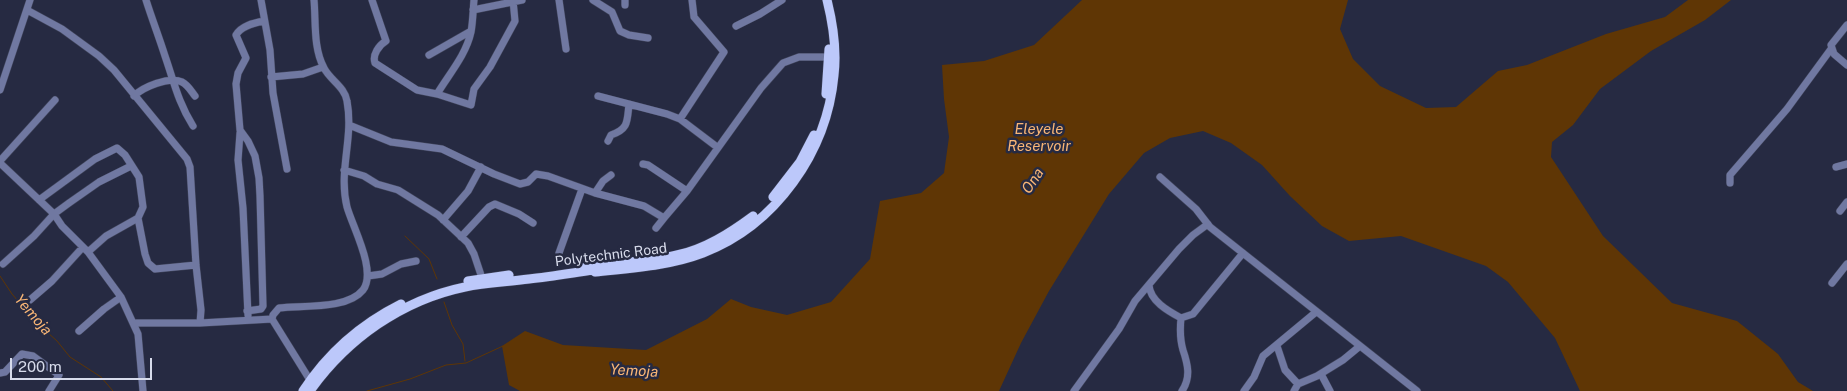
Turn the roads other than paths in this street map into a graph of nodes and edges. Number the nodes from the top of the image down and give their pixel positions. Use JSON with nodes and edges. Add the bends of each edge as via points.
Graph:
{"nodes":[{"id":1,"x":30,"y":0,"type":"edge"},
{"id":2,"x":146,"y":0,"type":"edge"},
{"id":3,"x":261,"y":0,"type":"edge"},
{"id":4,"x":314,"y":0,"type":"edge"},
{"id":5,"x":372,"y":0,"type":"edge"},
{"id":6,"x":474,"y":0,"type":"edge"},
{"id":7,"x":522,"y":0,"type":"edge"},
{"id":8,"x":559,"y":0,"type":"edge"},
{"id":9,"x":593,"y":0,"type":"edge"},
{"id":10,"x":692,"y":0,"type":"edge"},
{"id":11,"x":782,"y":0,"type":"edge"},
{"id":12,"x":820,"y":0,"type":"edge"},
{"id":13,"x":827,"y":0,"type":"edge"},
{"id":14,"x":513,"y":1,"type":"edge"},
{"id":15,"x":27,"y":10,"type":"junction"},
{"id":16,"x":472,"y":10,"type":"junction"},
{"id":17,"x":264,"y":21,"type":"junction"},
{"id":18,"x":1847,"y":25,"type":"edge"},
{"id":19,"x":736,"y":26,"type":"dead end"},
{"id":20,"x":471,"y":31,"type":"junction"},
{"id":21,"x":648,"y":38,"type":"dead end"},
{"id":22,"x":566,"y":49,"type":"dead end"},
{"id":23,"x":1831,"y":49,"type":"junction"},
{"id":24,"x":429,"y":54,"type":"dead end"},
{"id":25,"x":829,"y":57,"type":"junction"},
{"id":26,"x":1847,"y":65,"type":"edge"},
{"id":27,"x":323,"y":66,"type":"junction"},
{"id":28,"x":271,"y":77,"type":"junction"},
{"id":29,"x":174,"y":80,"type":"junction"},
{"id":30,"x":0,"y":90,"type":"edge"},
{"id":31,"x":437,"y":94,"type":"junction"},
{"id":32,"x":134,"y":96,"type":"junction"},
{"id":33,"x":195,"y":96,"type":"dead end"},
{"id":34,"x":598,"y":96,"type":"dead end"},
{"id":35,"x":56,"y":100,"type":"dead end"},
{"id":36,"x":629,"y":104,"type":"junction"},
{"id":37,"x":680,"y":118,"type":"junction"},
{"id":38,"x":349,"y":125,"type":"junction"},
{"id":39,"x":193,"y":126,"type":"dead end"},
{"id":40,"x":240,"y":133,"type":"junction"},
{"id":41,"x":608,"y":141,"type":"dead end"},
{"id":42,"x":717,"y":147,"type":"junction"},
{"id":43,"x":0,"y":162,"type":"edge"},
{"id":44,"x":643,"y":164,"type":"dead end"},
{"id":45,"x":1847,"y":164,"type":"edge"},
{"id":46,"x":131,"y":166,"type":"junction"},
{"id":47,"x":481,"y":167,"type":"junction"},
{"id":48,"x":1836,"y":167,"type":"dead end"},
{"id":49,"x":287,"y":168,"type":"dead end"},
{"id":50,"x":344,"y":170,"type":"junction"},
{"id":51,"x":611,"y":175,"type":"dead end"},
{"id":52,"x":1160,"y":176,"type":"dead end"},
{"id":53,"x":1730,"y":183,"type":"dead end"},
{"id":54,"x":582,"y":189,"type":"junction"},
{"id":55,"x":687,"y":191,"type":"junction"},
{"id":56,"x":595,"y":193,"type":"junction"},
{"id":57,"x":39,"y":200,"type":"junction"},
{"id":58,"x":1847,"y":202,"type":"edge"},
{"id":59,"x":1840,"y":211,"type":"dead end"},
{"id":60,"x":54,"y":214,"type":"junction"},
{"id":61,"x":138,"y":218,"type":"junction"},
{"id":62,"x":664,"y":218,"type":"junction"},
{"id":63,"x":443,"y":220,"type":"junction"},
{"id":64,"x":533,"y":223,"type":"dead end"},
{"id":65,"x":1208,"y":224,"type":"junction"},
{"id":66,"x":656,"y":228,"type":"dead end"},
{"id":67,"x":461,"y":237,"type":"junction"},
{"id":68,"x":86,"y":249,"type":"junction"},
{"id":69,"x":1243,"y":253,"type":"junction"},
{"id":70,"x":559,"y":254,"type":"dead end"},
{"id":71,"x":416,"y":261,"type":"dead end"},
{"id":72,"x":2,"y":264,"type":"dead end"},
{"id":73,"x":1847,"y":264,"type":"edge"},
{"id":74,"x":196,"y":265,"type":"junction"},
{"id":75,"x":368,"y":276,"type":"junction"},
{"id":76,"x":482,"y":278,"type":"junction"},
{"id":77,"x":1832,"y":283,"type":"dead end"},
{"id":78,"x":1148,"y":285,"type":"junction"},
{"id":79,"x":121,"y":298,"type":"junction"},
{"id":80,"x":30,"y":300,"type":"dead end"},
{"id":81,"x":247,"y":311,"type":"junction"},
{"id":82,"x":1316,"y":312,"type":"junction"},
{"id":83,"x":1181,"y":318,"type":"junction"},
{"id":84,"x":272,"y":319,"type":"junction"},
{"id":85,"x":248,"y":320,"type":"junction"},
{"id":86,"x":134,"y":323,"type":"junction"},
{"id":87,"x":200,"y":323,"type":"junction"},
{"id":88,"x":79,"y":331,"type":"dead end"},
{"id":89,"x":1276,"y":346,"type":"junction"},
{"id":90,"x":1360,"y":346,"type":"junction"},
{"id":91,"x":0,"y":373,"type":"edge"},
{"id":92,"x":1321,"y":374,"type":"junction"},
{"id":93,"x":311,"y":386,"type":"edge"},
{"id":94,"x":1296,"y":388,"type":"edge"},
{"id":95,"x":49,"y":391,"type":"edge"},
{"id":96,"x":143,"y":391,"type":"edge"},
{"id":97,"x":303,"y":391,"type":"edge"},
{"id":98,"x":1074,"y":391,"type":"edge"},
{"id":99,"x":1182,"y":391,"type":"edge"},
{"id":100,"x":1244,"y":391,"type":"edge"},
{"id":101,"x":1330,"y":391,"type":"edge"},
{"id":102,"x":1417,"y":391,"type":"edge"}],
"edges":[{"from":1,"to":15,"type":"street"},
{"from":2,"to":29,"type":"street"},
{"from":3,"to":17,"type":"street"},
{"from":4,"to":27,"type":"street","via":[[317,41]]},
{"from":5,"to":31,"type":"street","via":[[386,41],[374,55],[375,63],[416,90]]},
{"from":6,"to":16,"type":"street"},
{"from":7,"to":14,"type":"street"},
{"from":8,"to":22,"type":"street"},
{"from":9,"to":21,"type":"street","via":[[612,12],[620,31]]},
{"from":10,"to":37,"type":"street","via":[[694,17],[724,52]]},
{"from":11,"to":19,"type":"street"},
{"from":12,"to":25,"type":"main road","name":"Polytechnic Road"},
{"from":13,"to":93,"type":"main road","name":"Polytechnic Road","via":[[834,34],[834,75],[819,138],[791,186],[768,211],[744,230],[703,253],[663,264],[483,284],[423,300],[394,314],[360,337]]},
{"from":14,"to":16,"type":"street"},
{"from":14,"to":31,"type":"street","via":[[515,21],[490,67],[474,88],[472,105]]},
{"from":15,"to":30,"type":"street"},
{"from":15,"to":32,"type":"street","via":[[62,29],[99,56]]},
{"from":16,"to":20,"type":"street"},
{"from":17,"to":28,"type":"street"},
{"from":17,"to":40,"type":"street","via":[[253,23],[236,35],[246,58],[236,84]]},
{"from":18,"to":23,"type":"street","via":[[1834,39]]},
{"from":20,"to":24,"type":"street"},
{"from":20,"to":31,"type":"street","via":[[467,44]]},
{"from":23,"to":26,"type":"street"},
{"from":23,"to":53,"type":"street","via":[[1787,109],[1730,175]]},
{"from":25,"to":42,"type":"street","via":[[799,57],[783,62]]},
{"from":25,"to":76,"type":"main road","name":"Polytechnic Road","via":[[825,96],[813,137],[778,192],[740,226],[708,244],[678,255]]},
{"from":27,"to":28,"type":"street","via":[[303,74]]},
{"from":27,"to":38,"type":"street","via":[[346,96]]},
{"from":28,"to":49,"type":"street"},
{"from":29,"to":32,"type":"street","via":[[149,86]]},
{"from":29,"to":33,"type":"street","via":[[184,84]]},
{"from":29,"to":39,"type":"street","via":[[182,109]]},
{"from":32,"to":74,"type":"street","via":[[188,159]]},
{"from":34,"to":36,"type":"street"},
{"from":35,"to":43,"type":"street"},
{"from":36,"to":37,"type":"street"},
{"from":36,"to":41,"type":"street","via":[[626,127],[611,134]]},
{"from":37,"to":42,"type":"street"},
{"from":38,"to":47,"type":"street","via":[[381,140],[442,149]]},
{"from":38,"to":50,"type":"street"},
{"from":40,"to":81,"type":"street","via":[[238,160]]},
{"from":40,"to":81,"type":"street","via":[[255,156],[260,196],[263,306]]},
{"from":42,"to":55,"type":"street"},
{"from":43,"to":57,"type":"street"},
{"from":44,"to":55,"type":"street"},
{"from":45,"to":48,"type":"street"},
{"from":46,"to":57,"type":"street","via":[[125,154],[117,148]]},
{"from":46,"to":60,"type":"street","via":[[99,182]]},
{"from":46,"to":61,"type":"street","via":[[139,177],[142,190],[143,207]]},
{"from":47,"to":54,"type":"street","via":[[520,184],[528,182],[536,174]]},
{"from":47,"to":63,"type":"street","via":[[468,191]]},
{"from":50,"to":63,"type":"street","via":[[402,192]]},
{"from":50,"to":75,"type":"street","via":[[347,208]]},
{"from":51,"to":56,"type":"street","via":[[603,180]]},
{"from":52,"to":65,"type":"street"},
{"from":54,"to":56,"type":"street"},
{"from":54,"to":70,"type":"street"},
{"from":55,"to":62,"type":"street"},
{"from":56,"to":62,"type":"street","via":[[644,206]]},
{"from":57,"to":60,"type":"street"},
{"from":58,"to":59,"type":"street"},
{"from":60,"to":68,"type":"street"},
{"from":60,"to":72,"type":"street"},
{"from":61,"to":68,"type":"street"},
{"from":61,"to":74,"type":"street","via":[[150,266],[155,269]]},
{"from":62,"to":66,"type":"street"},
{"from":63,"to":67,"type":"street"},
{"from":64,"to":67,"type":"street","via":[[495,204]]},
{"from":65,"to":69,"type":"street"},
{"from":65,"to":78,"type":"street","via":[[1179,249]]},
{"from":67,"to":76,"type":"street","via":[[474,254]]},
{"from":68,"to":79,"type":"street"},
{"from":68,"to":80,"type":"street"},
{"from":69,"to":82,"type":"street"},
{"from":69,"to":83,"type":"street","via":[[1193,314]]},
{"from":71,"to":75,"type":"street"},
{"from":73,"to":77,"type":"street"},
{"from":74,"to":87,"type":"street","via":[[202,310]]},
{"from":75,"to":84,"type":"street","via":[[362,292],[354,297],[340,303],[279,308]]},
{"from":76,"to":93,"type":"main road","name":"Polytechnic Road","via":[[442,287],[389,310],[355,333],[323,363]]},
{"from":78,"to":83,"type":"street","via":[[1154,298]]},
{"from":78,"to":98,"type":"street"},
{"from":79,"to":86,"type":"street"},
{"from":79,"to":88,"type":"street"},
{"from":81,"to":85,"type":"street"},
{"from":82,"to":89,"type":"street"},
{"from":82,"to":90,"type":"street"},
{"from":83,"to":99,"type":"street","via":[[1183,349],[1189,372]]},
{"from":84,"to":85,"type":"street"},
{"from":84,"to":93,"type":"street"},
{"from":85,"to":87,"type":"street"},
{"from":86,"to":87,"type":"street"},
{"from":86,"to":96,"type":"street","via":[[138,334]]},
{"from":89,"to":94,"type":"street"},
{"from":89,"to":100,"type":"street","via":[[1263,356]]},
{"from":90,"to":92,"type":"street"},
{"from":90,"to":102,"type":"street"},
{"from":91,"to":95,"type":"street","via":[[5,372],[22,354],[33,356],[59,375]]},
{"from":92,"to":94,"type":"street"},
{"from":92,"to":101,"type":"street"},
{"from":93,"to":97,"type":"main road","name":"Polytechnic Road"}]}
